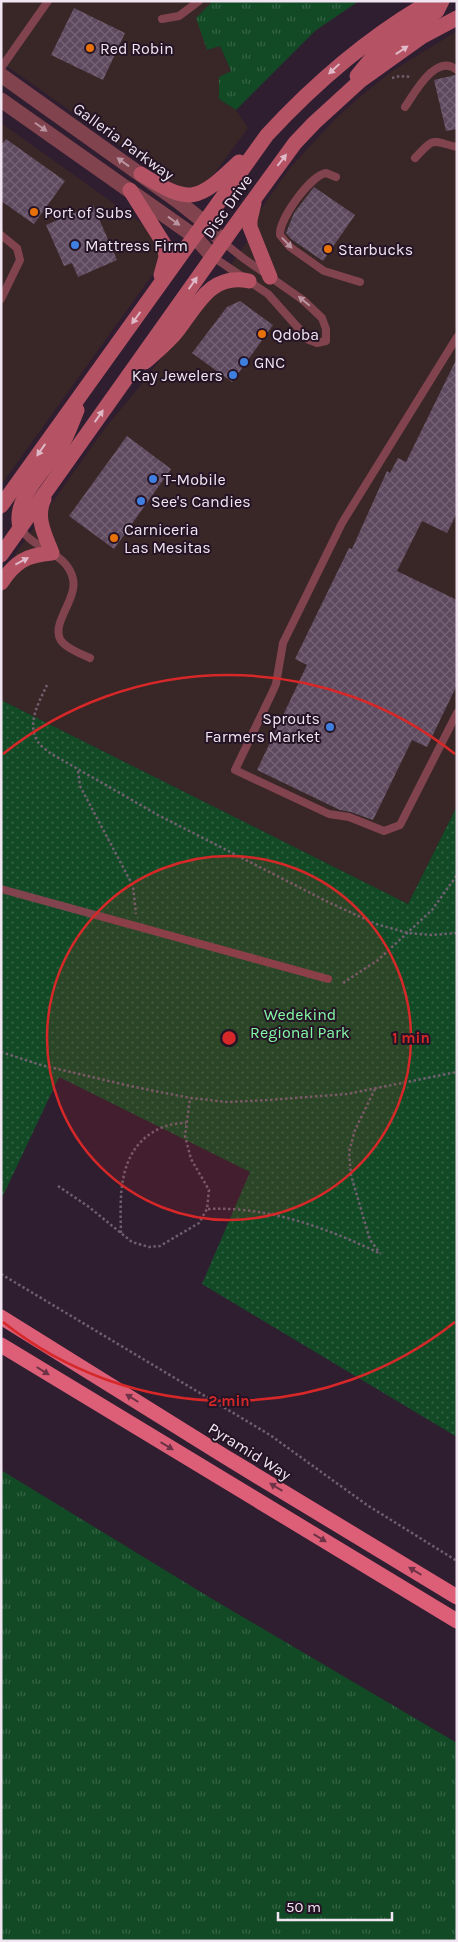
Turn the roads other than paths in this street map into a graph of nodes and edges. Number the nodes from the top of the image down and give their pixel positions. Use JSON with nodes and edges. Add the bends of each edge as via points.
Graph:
{"nodes":[{"id":1,"x":48,"y":1,"type":"edge"},
{"id":2,"x":199,"y":1,"type":"edge"},
{"id":3,"x":419,"y":1,"type":"edge"},
{"id":4,"x":431,"y":1,"type":"edge"},
{"id":5,"x":442,"y":1,"type":"edge"},
{"id":6,"x":457,"y":18,"type":"edge"},
{"id":7,"x":162,"y":19,"type":"dead end"},
{"id":8,"x":402,"y":19,"type":"junction"},
{"id":9,"x":1,"y":68,"type":"edge"},
{"id":10,"x":457,"y":70,"type":"edge"},
{"id":11,"x":1,"y":75,"type":"edge"},
{"id":12,"x":341,"y":97,"type":"junction"},
{"id":13,"x":2,"y":101,"type":"edge"},
{"id":14,"x":405,"y":108,"type":"dead end"},
{"id":15,"x":267,"y":135,"type":"junction"},
{"id":16,"x":457,"y":147,"type":"edge"},
{"id":17,"x":415,"y":158,"type":"dead end"},
{"id":18,"x":140,"y":174,"type":"junction"},
{"id":19,"x":336,"y":177,"type":"dead end"},
{"id":20,"x":265,"y":182,"type":"junction"},
{"id":21,"x":130,"y":190,"type":"junction"},
{"id":22,"x":204,"y":222,"type":"junction"},
{"id":23,"x":1,"y":235,"type":"edge"},
{"id":24,"x":194,"y":236,"type":"junction"},
{"id":25,"x":223,"y":242,"type":"junction"},
{"id":26,"x":213,"y":256,"type":"junction"},
{"id":27,"x":270,"y":277,"type":"junction"},
{"id":28,"x":250,"y":281,"type":"junction"},
{"id":29,"x":360,"y":282,"type":"dead end"},
{"id":30,"x":153,"y":294,"type":"junction"},
{"id":31,"x":1,"y":299,"type":"edge"},
{"id":32,"x":457,"y":338,"type":"edge"},
{"id":33,"x":88,"y":384,"type":"junction"},
{"id":34,"x":122,"y":384,"type":"junction"},
{"id":35,"x":54,"y":480,"type":"junction"},
{"id":36,"x":1,"y":506,"type":"edge"},
{"id":37,"x":20,"y":527,"type":"junction"},
{"id":38,"x":52,"y":553,"type":"junction"},
{"id":39,"x":1,"y":555,"type":"edge"},
{"id":40,"x":1,"y":583,"type":"edge"},
{"id":41,"x":90,"y":658,"type":"dead end"},
{"id":42,"x":457,"y":713,"type":"edge"},
{"id":43,"x":1,"y":888,"type":"edge"},
{"id":44,"x":328,"y":979,"type":"dead end"},
{"id":45,"x":1,"y":1317,"type":"edge"},
{"id":46,"x":1,"y":1345,"type":"edge"},
{"id":47,"x":457,"y":1596,"type":"edge"},
{"id":48,"x":457,"y":1620,"type":"edge"}],
"edges":[{"from":1,"to":9,"type":"lane"},
{"from":2,"to":7,"type":"lane","via":[[179,16]]},
{"from":3,"to":8,"type":"main road"},
{"from":4,"to":8,"type":"main road","name":"Disc Drive"},
{"from":5,"to":12,"type":"main road","via":[[431,16],[375,54]]},
{"from":12,"to":6,"type":"main road","name":"Disc Drive","one_way":true,"via":[[406,47]]},
{"from":8,"to":15,"type":"main road","name":"Disc Drive","one_way":true,"via":[[341,63]]},
{"from":10,"to":14,"type":"lane","via":[[446,66],[431,72]]},
{"from":18,"to":11,"type":"street","name":"Galleria Parkway","one_way":true},
{"from":20,"to":12,"type":"main road","name":"Disc Drive","one_way":true,"via":[[295,143]]},
{"from":13,"to":21,"type":"street","one_way":true},
{"from":15,"to":18,"type":"main road","via":[[219,181],[202,192],[184,196]]},
{"from":15,"to":22,"type":"main road","name":"Disc Drive"},
{"from":16,"to":17,"type":"lane","via":[[433,142]]},
{"from":18,"to":22,"type":"street","name":"Galleria Parkway"},
{"from":19,"to":29,"type":"lane","one_way":true,"via":[[326,173],[314,178],[286,215],[280,236],[324,272]]},
{"from":20,"to":25,"type":"main road","name":"Disc Drive"},
{"from":20,"to":27,"type":"main road","via":[[251,213],[250,227]]},
{"from":21,"to":24,"type":"street","one_way":true},
{"from":21,"to":30,"type":"main road","via":[[155,228],[166,252],[164,267]]},
{"from":22,"to":24,"type":"main road","name":"Disc Drive"},
{"from":22,"to":25,"type":"street","name":"Galleria Parkway"},
{"from":23,"to":31,"type":"lane","via":[[17,248],[20,260]]},
{"from":24,"to":26,"type":"street"},
{"from":24,"to":30,"type":"main road","name":"Disc Drive"},
{"from":25,"to":26,"type":"main road","name":"Disc Drive"},
{"from":25,"to":27,"type":"lane"},
{"from":26,"to":28,"type":"lane"},
{"from":34,"to":26,"type":"main road","name":"Disc Drive","one_way":true},
{"from":28,"to":27,"type":"lane","one_way":true,"via":[[277,302],[309,340],[326,341],[322,318],[304,300]]},
{"from":28,"to":34,"type":"main road","via":[[233,279],[207,292],[172,337]]},
{"from":30,"to":33,"type":"main road","name":"Disc Drive","one_way":true},
{"from":32,"to":42,"type":"lane","via":[[342,522],[283,644],[276,684],[236,770],[328,814],[348,817],[384,831],[400,826]]},
{"from":33,"to":36,"type":"main road","name":"Disc Drive","one_way":true},
{"from":33,"to":37,"type":"main road","via":[[65,439],[21,504]]},
{"from":35,"to":34,"type":"main road","name":"Disc Drive","one_way":true},
{"from":35,"to":37,"type":"main road","name":"Disc Drive"},
{"from":35,"to":38,"type":"main road","via":[[40,511]]},
{"from":37,"to":38,"type":"lane","via":[[27,538]]},
{"from":37,"to":39,"type":"main road","name":"Disc Drive"},
{"from":40,"to":38,"type":"main road","one_way":true,"via":[[21,562],[32,556]]},
{"from":38,"to":41,"type":"lane","via":[[68,567],[74,580],[74,590],[58,635],[61,642]]},
{"from":43,"to":44,"type":"lane"},
{"from":47,"to":45,"type":"main road","name":"Pyramid Way","one_way":true},
{"from":46,"to":48,"type":"main road","one_way":true}]}
